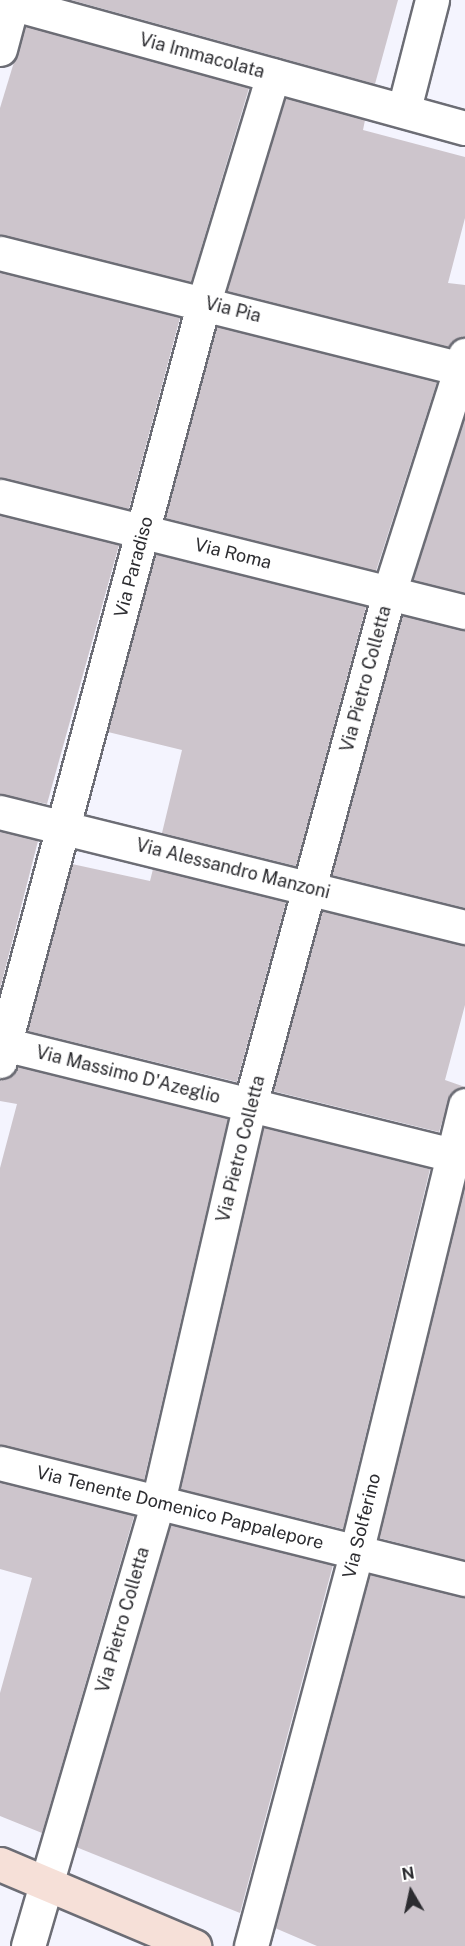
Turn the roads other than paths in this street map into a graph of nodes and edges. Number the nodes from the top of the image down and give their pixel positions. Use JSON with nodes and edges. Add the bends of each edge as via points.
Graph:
{"nodes":[{"id":1,"x":432,"y":0,"type":"edge"},
{"id":2,"x":8,"y":1,"type":"edge"},
{"id":3,"x":0,"y":50,"type":"edge"},
{"id":4,"x":273,"y":75,"type":"junction"},
{"id":5,"x":404,"y":109,"type":"junction"},
{"id":6,"x":465,"y":128,"type":"edge"},
{"id":7,"x":0,"y":253,"type":"edge"},
{"id":8,"x":204,"y":302,"type":"junction"},
{"id":9,"x":464,"y":365,"type":"edge"},
{"id":10,"x":0,"y":496,"type":"edge"},
{"id":11,"x":143,"y":532,"type":"junction"},
{"id":12,"x":389,"y":592,"type":"junction"},
{"id":13,"x":465,"y":612,"type":"edge"},
{"id":14,"x":0,"y":812,"type":"edge"},
{"id":15,"x":63,"y":827,"type":"junction"},
{"id":16,"x":309,"y":888,"type":"junction"},
{"id":17,"x":465,"y":927,"type":"edge"},
{"id":18,"x":1,"y":1049,"type":"edge"},
{"id":19,"x":250,"y":1105,"type":"junction"},
{"id":20,"x":465,"y":1105,"type":"edge"},
{"id":21,"x":459,"y":1157,"type":"edge"},
{"id":22,"x":0,"y":1463,"type":"edge"},
{"id":23,"x":158,"y":1502,"type":"junction"},
{"id":24,"x":356,"y":1552,"type":"junction"},
{"id":25,"x":465,"y":1579,"type":"edge"},
{"id":26,"x":0,"y":1864,"type":"edge"},
{"id":27,"x":44,"y":1885,"type":"junction"},
{"id":28,"x":28,"y":1946,"type":"edge"},
{"id":29,"x":194,"y":1946,"type":"edge"},
{"id":30,"x":251,"y":1946,"type":"edge"}],
"edges":[{"from":1,"to":5,"type":"street"},
{"from":2,"to":3,"type":"street"},
{"from":2,"to":4,"type":"street","name":"Via Immacolata"},
{"from":4,"to":5,"type":"street","name":"Via Immacolata"},
{"from":4,"to":8,"type":"street","name":"Via Paradiso"},
{"from":5,"to":6,"type":"street","name":"Via Immacolata"},
{"from":7,"to":8,"type":"street","name":"Via Pia"},
{"from":8,"to":9,"type":"street","name":"Via Pia"},
{"from":8,"to":11,"type":"street","name":"Via Paradiso"},
{"from":9,"to":12,"type":"street","name":"Via Pietro Colletta"},
{"from":10,"to":11,"type":"street","name":"Via Roma"},
{"from":11,"to":12,"type":"street","name":"Via Roma"},
{"from":11,"to":15,"type":"street","name":"Via Paradiso"},
{"from":12,"to":13,"type":"street","name":"Via Roma"},
{"from":12,"to":16,"type":"street","name":"Via Pietro Colletta"},
{"from":14,"to":15,"type":"street","name":"Via Alessandro Manzoni"},
{"from":15,"to":16,"type":"street","name":"Via Alessandro Manzoni"},
{"from":15,"to":18,"type":"street","name":"Via Paradiso"},
{"from":16,"to":17,"type":"street","name":"Via Alessandro Manzoni"},
{"from":16,"to":19,"type":"street","name":"Via Pietro Colletta"},
{"from":18,"to":19,"type":"street","name":"Via Massimo D'Azeglio"},
{"from":19,"to":21,"type":"street","name":"Via Massimo D'Azeglio"},
{"from":19,"to":23,"type":"street","name":"Via Pietro Colletta"},
{"from":20,"to":21,"type":"street","name":"Via Solferino"},
{"from":21,"to":24,"type":"street","name":"Via Solferino"},
{"from":22,"to":23,"type":"street","name":"Via Tenente Domenico Pappalepore"},
{"from":23,"to":24,"type":"street","name":"Via Tenente Domenico Pappalepore"},
{"from":23,"to":27,"type":"street","name":"Via Pietro Colletta"},
{"from":24,"to":25,"type":"street","name":"Via Tenente Domenico Pappalepore"},
{"from":24,"to":30,"type":"street","name":"Via Solferino"},
{"from":26,"to":27,"type":"street"},
{"from":27,"to":28,"type":"street","name":"Via Pietro Colletta"},
{"from":27,"to":29,"type":"street"}]}
